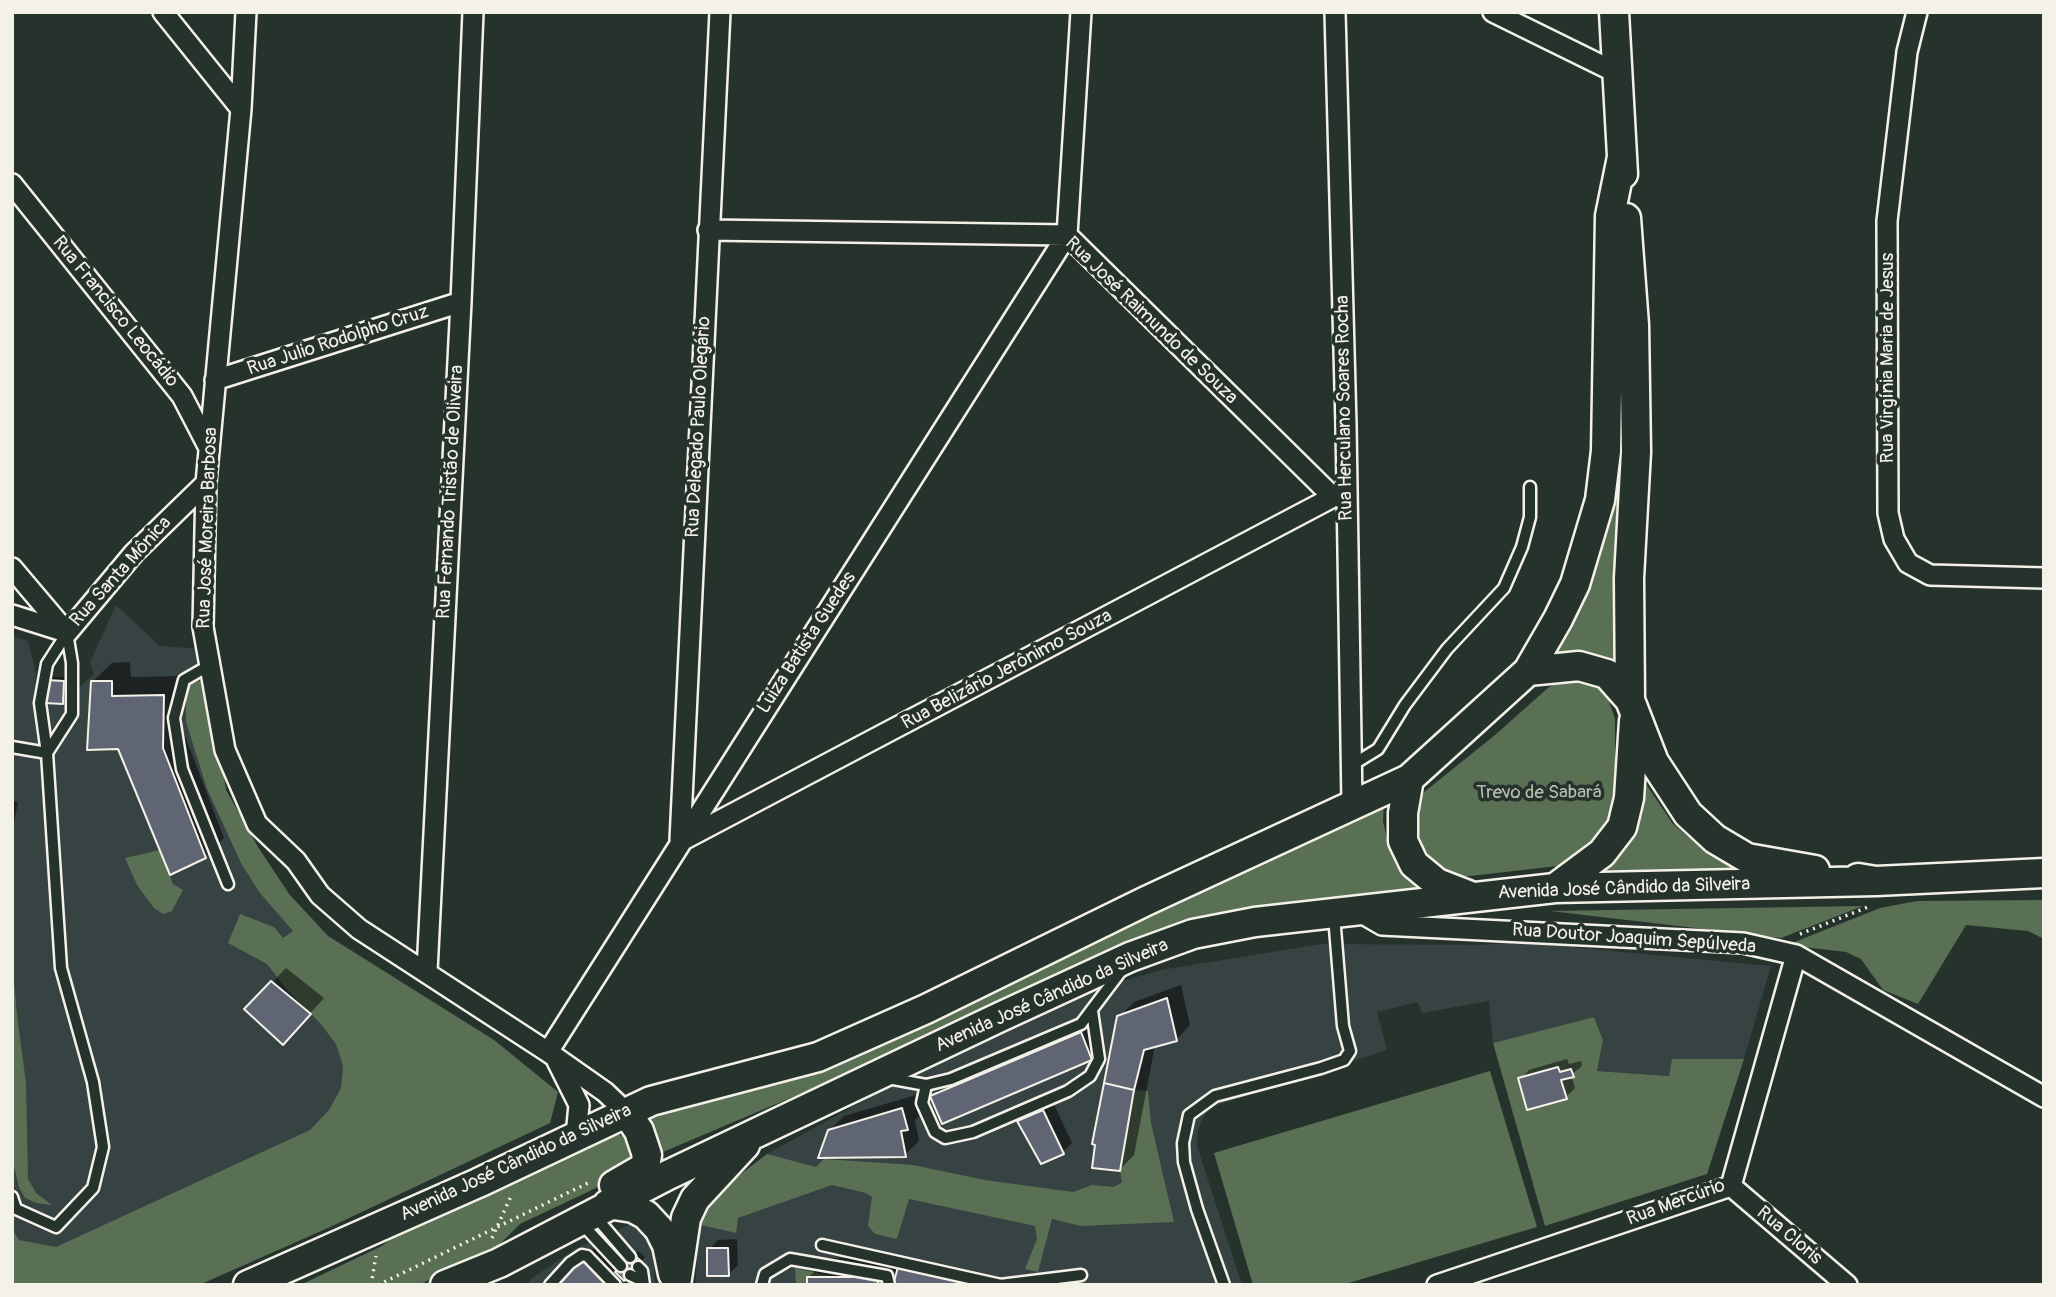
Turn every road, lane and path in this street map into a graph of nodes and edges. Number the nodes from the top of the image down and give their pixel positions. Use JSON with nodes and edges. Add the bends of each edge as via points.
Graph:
{"nodes":[{"id":1,"x":163,"y":12,"type":"edge"},
{"id":2,"x":246,"y":12,"type":"edge"},
{"id":3,"x":473,"y":12,"type":"edge"},
{"id":4,"x":720,"y":12,"type":"edge"},
{"id":5,"x":1081,"y":12,"type":"edge"},
{"id":6,"x":1335,"y":12,"type":"edge"},
{"id":7,"x":1493,"y":12,"type":"edge"},
{"id":8,"x":1615,"y":12,"type":"edge"},
{"id":9,"x":1917,"y":12,"type":"edge"},
{"id":10,"x":1618,"y":73,"type":"junction"},
{"id":11,"x":241,"y":109,"type":"junction"},
{"id":12,"x":1622,"y":156,"type":"junction"},
{"id":13,"x":12,"y":184,"type":"edge"},
{"id":14,"x":708,"y":230,"type":"junction"},
{"id":15,"x":1067,"y":235,"type":"junction"},
{"id":16,"x":461,"y":302,"type":"junction"},
{"id":17,"x":215,"y":380,"type":"junction"},
{"id":18,"x":209,"y":446,"type":"junction"},
{"id":19,"x":206,"y":483,"type":"junction"},
{"id":20,"x":1530,"y":487,"type":"dead end"},
{"id":21,"x":1340,"y":496,"type":"junction"},
{"id":22,"x":12,"y":568,"type":"edge"},
{"id":23,"x":2044,"y":578,"type":"edge"},
{"id":24,"x":12,"y":615,"type":"edge"},
{"id":25,"x":66,"y":633,"type":"junction"},
{"id":26,"x":210,"y":666,"type":"junction"},
{"id":27,"x":1528,"y":671,"type":"junction"},
{"id":28,"x":1632,"y":706,"type":"junction"},
{"id":29,"x":12,"y":747,"type":"edge"},
{"id":30,"x":47,"y":752,"type":"junction"},
{"id":31,"x":1352,"y":765,"type":"junction"},
{"id":32,"x":1409,"y":779,"type":"junction"},
{"id":33,"x":1352,"y":804,"type":"junction"},
{"id":34,"x":680,"y":841,"type":"junction"},
{"id":35,"x":2044,"y":873,"type":"edge"},
{"id":36,"x":228,"y":884,"type":"dead end"},
{"id":37,"x":1555,"y":888,"type":"junction"},
{"id":38,"x":1877,"y":892,"type":"junction"},
{"id":39,"x":1470,"y":896,"type":"junction"},
{"id":40,"x":1346,"y":912,"type":"junction"},
{"id":41,"x":1766,"y":948,"type":"junction"},
{"id":42,"x":1796,"y":955,"type":"junction"},
{"id":43,"x":1130,"y":957,"type":"junction"},
{"id":44,"x":426,"y":971,"type":"junction"},
{"id":45,"x":1092,"y":1011,"type":"junction"},
{"id":46,"x":551,"y":1054,"type":"junction"},
{"id":47,"x":877,"y":1076,"type":"junction"},
{"id":48,"x":926,"y":1085,"type":"junction"},
{"id":49,"x":2044,"y":1097,"type":"edge"},
{"id":50,"x":627,"y":1113,"type":"junction"},
{"id":51,"x":756,"y":1133,"type":"junction"},
{"id":52,"x":576,"y":1136,"type":"junction"},
{"id":53,"x":591,"y":1182,"type":"dead end"},
{"id":54,"x":1731,"y":1186,"type":"junction"},
{"id":55,"x":513,"y":1193,"type":"dead end"},
{"id":56,"x":12,"y":1197,"type":"edge"},
{"id":57,"x":594,"y":1213,"type":"junction"},
{"id":58,"x":375,"y":1227,"type":"junction"},
{"id":59,"x":498,"y":1227,"type":"junction"},
{"id":60,"x":822,"y":1245,"type":"dead end"},
{"id":61,"x":630,"y":1257,"type":"dead end"},
{"id":62,"x":621,"y":1266,"type":"dead end"},
{"id":63,"x":506,"y":1267,"type":"edge"},
{"id":64,"x":634,"y":1271,"type":"dead end"},
{"id":65,"x":1081,"y":1275,"type":"dead end"},
{"id":66,"x":644,"y":1283,"type":"edge"},
{"id":67,"x":1000,"y":1284,"type":"edge"},
{"id":68,"x":248,"y":1285,"type":"edge"},
{"id":69,"x":286,"y":1285,"type":"edge"},
{"id":70,"x":378,"y":1285,"type":"edge"},
{"id":71,"x":445,"y":1285,"type":"edge"},
{"id":72,"x":550,"y":1285,"type":"edge"},
{"id":73,"x":615,"y":1285,"type":"edge"},
{"id":74,"x":676,"y":1285,"type":"edge"},
{"id":75,"x":762,"y":1285,"type":"edge"},
{"id":76,"x":889,"y":1285,"type":"edge"},
{"id":77,"x":1224,"y":1285,"type":"edge"},
{"id":78,"x":1437,"y":1285,"type":"edge"},
{"id":79,"x":1847,"y":1285,"type":"edge"}],
"edges":[{"from":1,"to":11,"type":"street"},
{"from":2,"to":11,"type":"street","name":"Rua José Moreira Barbosa"},
{"from":3,"to":16,"type":"street","name":"Rua Fernando Tristão de Oliveira"},
{"from":4,"to":14,"type":"street","name":"Rua Delegado Paulo Olegário"},
{"from":5,"to":15,"type":"street"},
{"from":6,"to":21,"type":"street","name":"Rua Herculano Soares Rocha"},
{"from":7,"to":10,"type":"street"},
{"from":8,"to":10,"type":"main road"},
{"from":9,"to":23,"type":"street","name":"Rua Virgínia Maria de Jesus","via":[[1906,52],[1887,221],[1888,513],[1894,539],[1908,563],[1930,575]]},
{"from":10,"to":12,"type":"main road"},
{"from":11,"to":17,"type":"street","name":"Rua José Moreira Barbosa"},
{"from":12,"to":27,"type":"main road","name":"Avenida José Cândido da Silveira","via":[[1610,216],[1606,451],[1600,500],[1575,584]]},
{"from":12,"to":28,"type":"main road","via":[[1634,325],[1636,439],[1629,578]]},
{"from":13,"to":18,"type":"street","name":"Rua Francisco Leocádio","via":[[182,396]]},
{"from":14,"to":15,"type":"street","name":"Rua José Raimundo de Souza"},
{"from":14,"to":34,"type":"street","name":"Rua Delegado Paulo Olegário"},
{"from":15,"to":21,"type":"street","name":"Rua José Raimundo de Souza"},
{"from":15,"to":34,"type":"street","name":"Luiza Batista Guedes"},
{"from":16,"to":17,"type":"street","name":"Rua Julio Rodolpho Cruz"},
{"from":16,"to":44,"type":"street","name":"Rua Fernando Tristão de Oliveira"},
{"from":17,"to":18,"type":"street","name":"Rua José Moreira Barbosa"},
{"from":18,"to":19,"type":"street","name":"Rua José Moreira Barbosa"},
{"from":19,"to":25,"type":"street","name":"Rua Santa Mônica","via":[[134,553]]},
{"from":19,"to":26,"type":"street","name":"Rua José Moreira Barbosa","via":[[203,627]]},
{"from":20,"to":31,"type":"lane","via":[[1530,517],[1504,587],[1447,649],[1378,749]]},
{"from":21,"to":31,"type":"street","name":"Rua Herculano Soares Rocha"},
{"from":21,"to":34,"type":"street","name":"Rua Belizário Jerônimo Souza"},
{"from":22,"to":25,"type":"street"},
{"from":24,"to":25,"type":"street"},
{"from":25,"to":30,"type":"lane","via":[[47,664],[40,703]]},
{"from":25,"to":30,"type":"lane","via":[[72,663],[72,714]]},
{"from":26,"to":36,"type":"lane","via":[[184,680],[174,718],[182,769]]},
{"from":26,"to":44,"type":"street","name":"Rua José Moreira Barbosa","via":[[225,750],[257,824],[296,861],[320,895],[359,929]]},
{"from":27,"to":28,"type":"main road","via":[[1579,666],[1607,674]]},
{"from":27,"to":32,"type":"main road","name":"Avenida José Cândido da Silveira"},
{"from":28,"to":37,"type":"main road","via":[[1629,798],[1622,827],[1602,853]]},
{"from":28,"to":38,"type":"main road","via":[[1654,762],[1688,814],[1715,839],[1747,858]]},
{"from":29,"to":30,"type":"lane"},
{"from":30,"to":56,"type":"lane","via":[[61,968],[93,1082],[103,1147],[93,1188],[57,1227],[16,1209]]},
{"from":31,"to":33,"type":"street","name":"Rua Herculano Soares Rocha"},
{"from":32,"to":33,"type":"main road","name":"Avenida José Cândido da Silveira"},
{"from":32,"to":39,"type":"main road","via":[[1403,841],[1414,864],[1437,883]]},
{"from":33,"to":50,"type":"main road","name":"Avenida José Cândido da Silveira","via":[[818,1057],[651,1101]]},
{"from":34,"to":46,"type":"street","name":"Luiza Batista Guedes"},
{"from":35,"to":38,"type":"main road"},
{"from":37,"to":38,"type":"main road","name":"Avenida José Cândido da Silveira"},
{"from":37,"to":39,"type":"main road","name":"Avenida José Cândido da Silveira"},
{"from":38,"to":41,"type":"path"},
{"from":39,"to":40,"type":"main road","name":"Avenida José Cândido da Silveira"},
{"from":40,"to":41,"type":"street","name":"Rua Doutor Joaquim Sepúlveda","via":[[1382,925],[1743,943]]},
{"from":40,"to":43,"type":"main road","name":"Avenida José Cândido da Silveira","via":[[1194,933]]},
{"from":40,"to":77,"type":"lane","via":[[1341,1014],[1350,1051],[1344,1060],[1215,1096],[1189,1115],[1184,1161]]},
{"from":41,"to":42,"type":"street","name":"Rua Doutor Joaquim Sepúlveda"},
{"from":42,"to":49,"type":"street","name":"Rua Doutor Joaquim Sepúlveda"},
{"from":42,"to":54,"type":"street","name":"Rua Mercúrio"},
{"from":43,"to":45,"type":"lane"},
{"from":43,"to":47,"type":"main road","name":"Avenida José Cândido da Silveira"},
{"from":44,"to":46,"type":"street","name":"Rua José Moreira Barbosa"},
{"from":45,"to":48,"type":"lane","via":[[1081,1024]]},
{"from":45,"to":48,"type":"lane","via":[[1099,1059],[1090,1076],[1068,1091],[973,1132],[945,1138],[935,1132],[922,1102]]},
{"from":46,"to":50,"type":"street","name":"Rua José Moreira Barbosa","via":[[606,1092]]},
{"from":46,"to":52,"type":"street","name":"Rua José Moreira Barbosa","via":[[579,1105]]},
{"from":47,"to":48,"type":"lane"},
{"from":47,"to":51,"type":"main road","name":"Avenida José Cândido da Silveira"},
{"from":50,"to":52,"type":"main road","name":"Avenida José Cândido da Silveira"},
{"from":50,"to":63,"type":"main road","via":[[645,1145],[645,1167],[540,1221]]},
{"from":51,"to":57,"type":"main road","name":"Avenida José Cândido da Silveira"},
{"from":51,"to":74,"type":"main road","via":[[695,1199],[686,1219]]},
{"from":52,"to":58,"type":"main road","name":"Avenida José Cândido da Silveira"},
{"from":53,"to":59,"type":"path"},
{"from":54,"to":78,"type":"street","name":"Rua Mercúrio"},
{"from":54,"to":79,"type":"street","name":"Rua Cloris"},
{"from":55,"to":59,"type":"path"},
{"from":57,"to":61,"type":"lane"},
{"from":57,"to":62,"type":"lane"},
{"from":57,"to":63,"type":"main road","name":"Avenida José Cândido da Silveira"},
{"from":57,"to":74,"type":"main road","via":[[633,1208],[646,1215],[667,1245]]},
{"from":58,"to":68,"type":"main road","name":"Avenida José Cândido da Silveira"},
{"from":58,"to":69,"type":"main road","via":[[367,1246]]},
{"from":59,"to":63,"type":"path","via":[[483,1255]]},
{"from":59,"to":70,"type":"path"},
{"from":60,"to":67,"type":"lane"},
{"from":63,"to":71,"type":"main road","name":"Avenida José Cândido da Silveira"},
{"from":64,"to":66,"type":"lane","via":[[642,1271]]},
{"from":65,"to":67,"type":"lane"},
{"from":72,"to":73,"type":"lane","via":[[582,1255]]},
{"from":75,"to":76,"type":"lane","via":[[765,1274],[790,1259],[887,1276]]}]}
